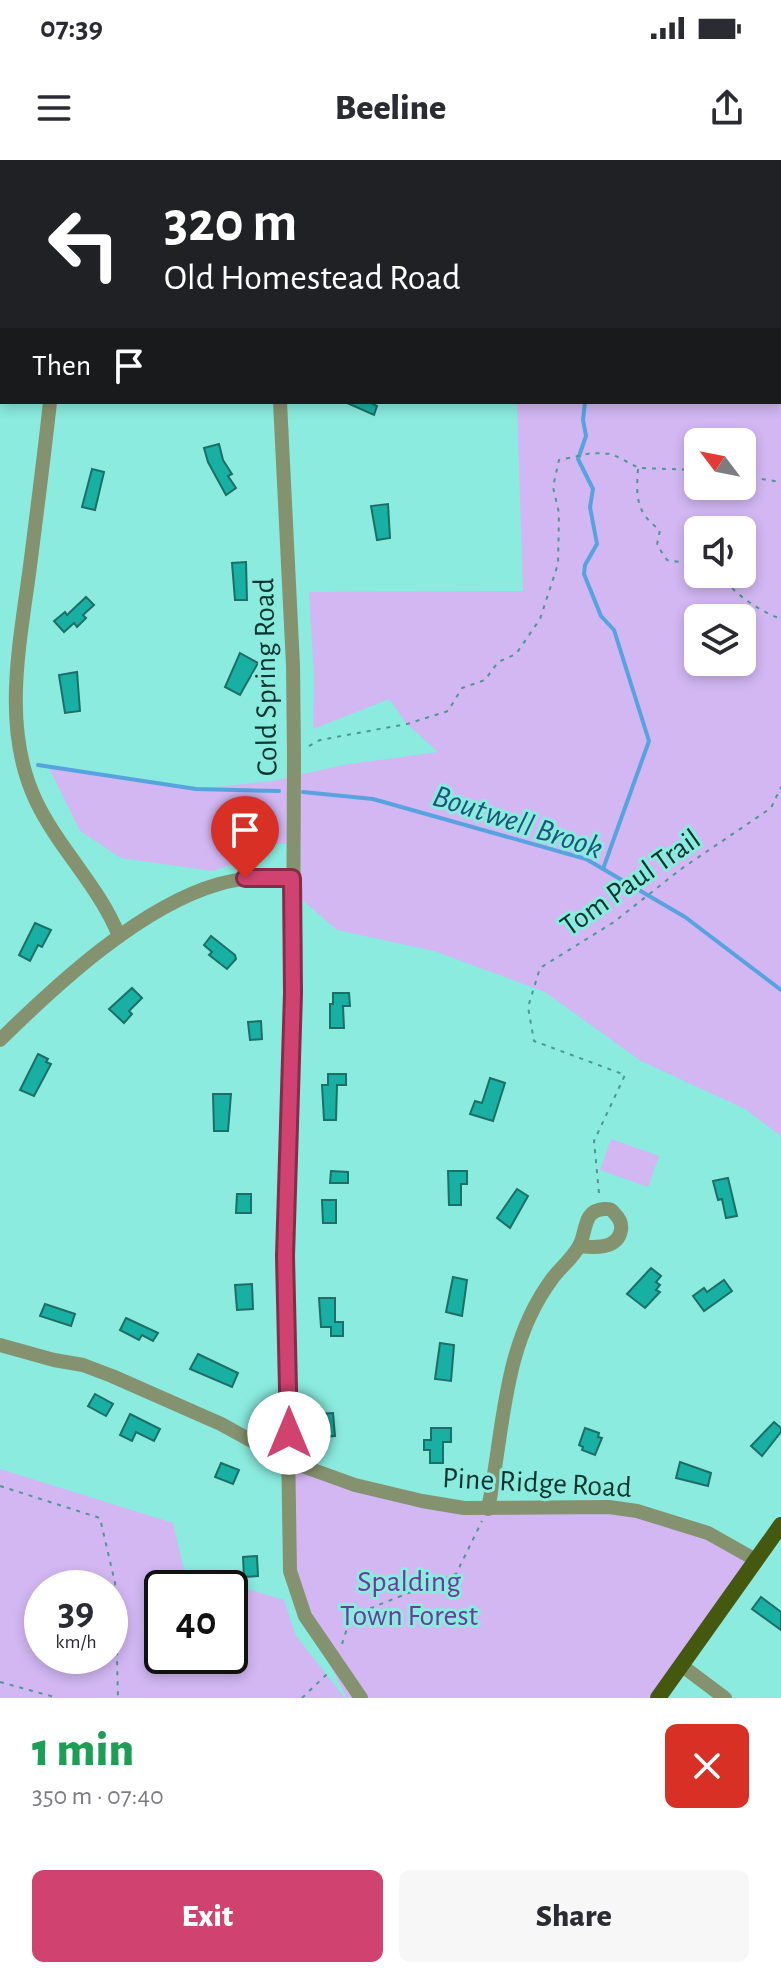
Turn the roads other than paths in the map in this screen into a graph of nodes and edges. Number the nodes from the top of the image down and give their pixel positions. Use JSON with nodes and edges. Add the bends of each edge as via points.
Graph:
{"nodes":[{"id":1,"x":50,"y":404,"type":"edge"},
{"id":2,"x":280,"y":404,"type":"edge"},
{"id":3,"x":292,"y":878,"type":"junction"},
{"id":4,"x":119,"y":936,"type":"junction"},
{"id":5,"x":0,"y":1040,"type":"edge"},
{"id":6,"x":580,"y":1246,"type":"dead end"},
{"id":7,"x":0,"y":1345,"type":"edge"},
{"id":8,"x":288,"y":1461,"type":"junction"},
{"id":9,"x":488,"y":1509,"type":"junction"},
{"id":10,"x":781,"y":1525,"type":"edge"},
{"id":11,"x":756,"y":1560,"type":"junction"},
{"id":12,"x":681,"y":1665,"type":"junction"},
{"id":13,"x":361,"y":1698,"type":"edge"},
{"id":14,"x":658,"y":1698,"type":"edge"},
{"id":15,"x":725,"y":1698,"type":"edge"}],
"edges":[{"from":1,"to":4,"type":"street","via":[[22,633],[16,733],[36,800]]},
{"from":2,"to":3,"type":"street","name":"Cold Spring Road","via":[[293,665]]},
{"from":3,"to":4,"type":"street","via":[[245,878],[211,886]]},
{"from":3,"to":8,"type":"street","name":"Cold Spring Road","via":[[285,1256]]},
{"from":4,"to":5,"type":"street"},
{"from":6,"to":9,"type":"street","via":[[543,1292],[523,1333],[501,1416]]},
{"from":7,"to":8,"type":"street","name":"Pine Ridge Road","via":[[112,1376],[221,1424]]},
{"from":8,"to":9,"type":"street","name":"Pine Ridge Road","via":[[394,1495]]},
{"from":8,"to":13,"type":"street","name":"Cold Spring Road","via":[[293,1586],[305,1616]]},
{"from":9,"to":11,"type":"street","name":"Pine Ridge Road","via":[[637,1511],[708,1533]]},
{"from":10,"to":11,"type":"main road"},
{"from":11,"to":12,"type":"main road"},
{"from":12,"to":14,"type":"main road"},
{"from":12,"to":15,"type":"street"}]}
